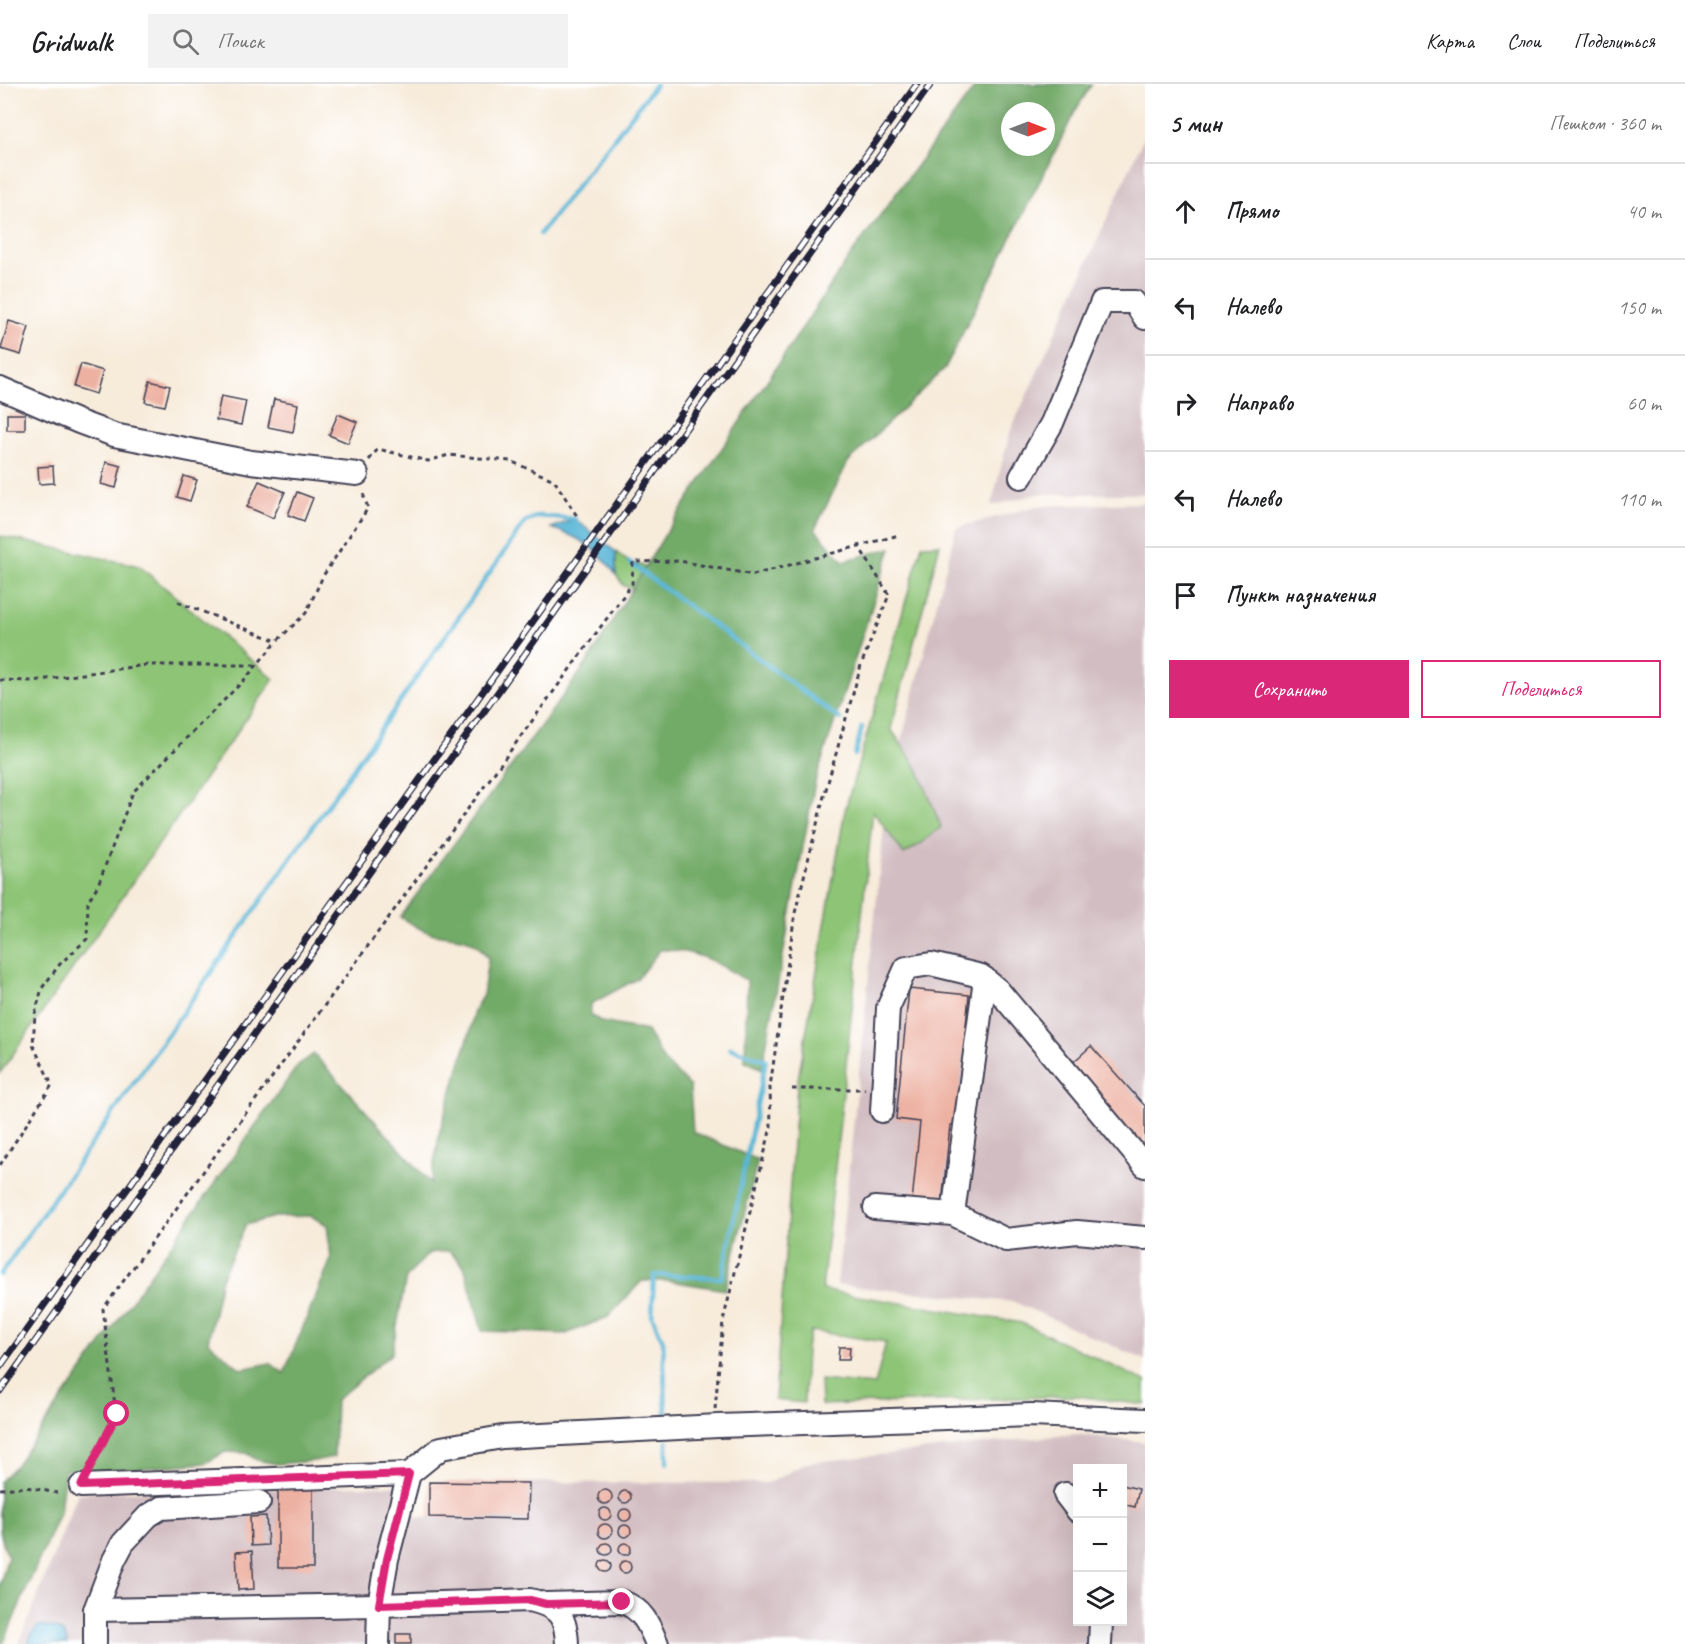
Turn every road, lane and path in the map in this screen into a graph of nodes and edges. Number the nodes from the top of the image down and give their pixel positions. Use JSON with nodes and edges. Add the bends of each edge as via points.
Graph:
{"nodes":[{"id":1,"x":1145,"y":318,"type":"edge"},
{"id":2,"x":0,"y":388,"type":"edge"},
{"id":3,"x":357,"y":474,"type":"junction"},
{"id":4,"x":1021,"y":477,"type":"dead end"},
{"id":5,"x":576,"y":516,"type":"dead end"},
{"id":6,"x":899,"y":535,"type":"dead end"},
{"id":7,"x":858,"y":545,"type":"junction"},
{"id":8,"x":178,"y":602,"type":"dead end"},
{"id":9,"x":277,"y":641,"type":"junction"},
{"id":10,"x":256,"y":665,"type":"junction"},
{"id":11,"x":0,"y":680,"type":"edge"},
{"id":12,"x":985,"y":979,"type":"junction"},
{"id":13,"x":883,"y":1087,"type":"junction"},
{"id":14,"x":792,"y":1089,"type":"dead end"},
{"id":15,"x":882,"y":1111,"type":"dead end"},
{"id":16,"x":0,"y":1165,"type":"edge"},
{"id":17,"x":1145,"y":1166,"type":"edge"},
{"id":18,"x":875,"y":1208,"type":"dead end"},
{"id":19,"x":952,"y":1214,"type":"junction"},
{"id":20,"x":1145,"y":1238,"type":"edge"},
{"id":21,"x":1145,"y":1420,"type":"edge"},
{"id":22,"x":714,"y":1426,"type":"junction"},
{"id":23,"x":409,"y":1474,"type":"junction"},
{"id":24,"x":81,"y":1486,"type":"joint"},
{"id":25,"x":0,"y":1489,"type":"edge"},
{"id":26,"x":57,"y":1493,"type":"dead end"},
{"id":27,"x":259,"y":1502,"type":"dead end"},
{"id":28,"x":546,"y":1604,"type":"junction"},
{"id":29,"x":379,"y":1605,"type":"junction"},
{"id":30,"x":95,"y":1610,"type":"junction"},
{"id":31,"x":1101,"y":1626,"type":"edge"},
{"id":32,"x":95,"y":1644,"type":"edge"},
{"id":33,"x":378,"y":1644,"type":"edge"},
{"id":34,"x":567,"y":1644,"type":"edge"},
{"id":35,"x":657,"y":1644,"type":"edge"},
{"id":36,"x":1100,"y":1644,"type":"edge"}],
"edges":[{"from":1,"to":4,"type":"street","via":[[1134,302],[1102,302],[1052,423]]},
{"from":2,"to":3,"type":"street","via":[[114,435],[251,462]]},
{"from":3,"to":5,"type":"path","via":[[378,449],[428,460],[449,455],[510,461],[554,480]]},
{"from":3,"to":9,"type":"path","via":[[368,508],[323,576],[306,613]]},
{"from":6,"to":7,"type":"path"},
{"from":7,"to":22,"type":"path","via":[[889,595],[861,665],[795,913],[770,1087],[771,1127],[723,1321]]},
{"from":7,"to":24,"type":"path","via":[[753,575],[680,561],[633,562],[632,584],[102,1309],[117,1414]]},
{"from":8,"to":9,"type":"path"},
{"from":9,"to":10,"type":"path"},
{"from":10,"to":11,"type":"path","via":[[146,665],[33,681]]},
{"from":10,"to":16,"type":"path","via":[[134,792],[88,901],[87,939],[42,988],[33,1045],[52,1085]]},
{"from":12,"to":13,"type":"street","via":[[931,964],[906,968],[888,1008]]},
{"from":12,"to":17,"type":"street"},
{"from":12,"to":19,"type":"street"},
{"from":13,"to":14,"type":"path"},
{"from":13,"to":15,"type":"street"},
{"from":18,"to":19,"type":"street"},
{"from":19,"to":20,"type":"street","via":[[1006,1240],[1077,1232]]},
{"from":21,"to":22,"type":"street","via":[[1032,1415]]},
{"from":22,"to":23,"type":"street","via":[[502,1437],[441,1448]]},
{"from":23,"to":24,"type":"street"},
{"from":23,"to":29,"type":"street"},
{"from":25,"to":26,"type":"path"},
{"from":27,"to":30,"type":"street","via":[[161,1508],[148,1516],[123,1543]]},
{"from":28,"to":29,"type":"street","via":[[530,1600]]},
{"from":28,"to":34,"type":"street","via":[[559,1611],[567,1628]]},
{"from":28,"to":35,"type":"street","via":[[628,1604],[648,1621]]},
{"from":29,"to":30,"type":"street"},
{"from":29,"to":33,"type":"street"},
{"from":30,"to":32,"type":"street"},
{"from":31,"to":36,"type":"street"}]}
